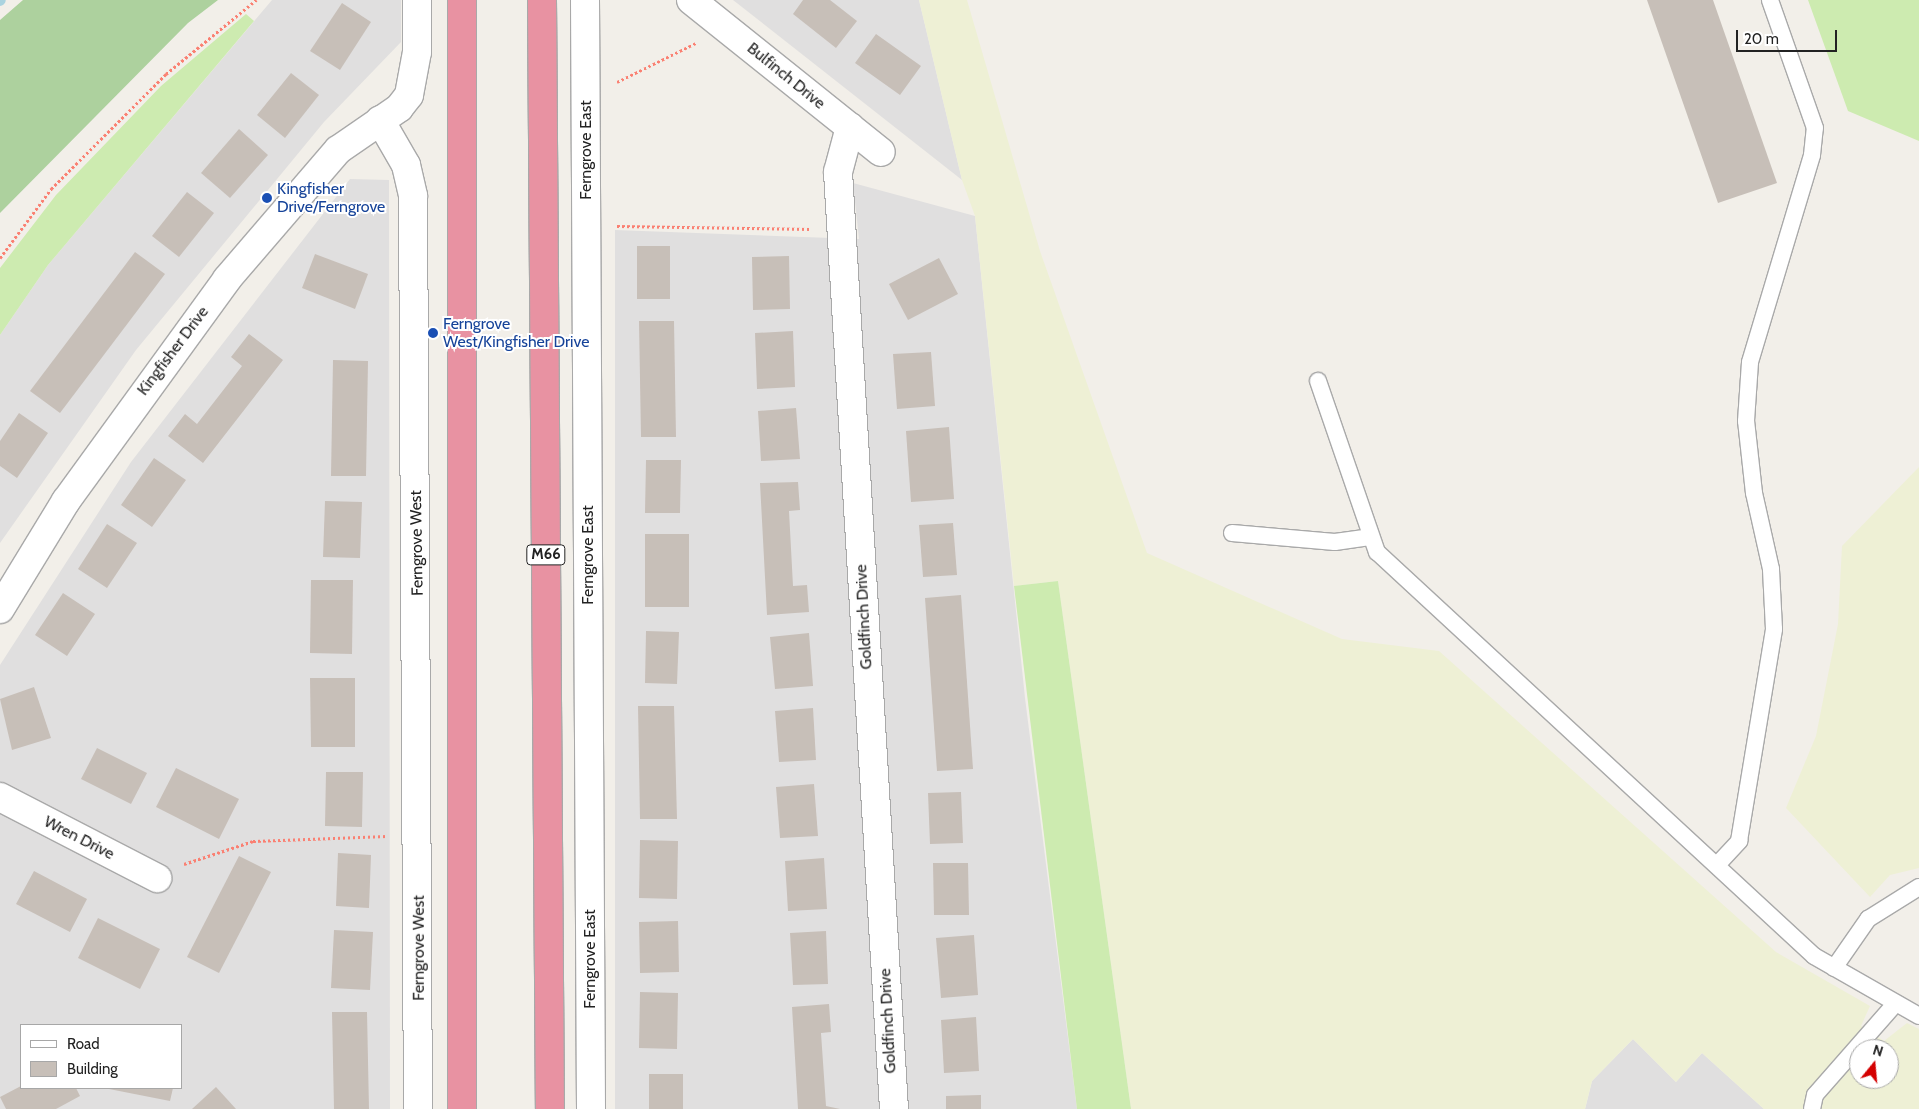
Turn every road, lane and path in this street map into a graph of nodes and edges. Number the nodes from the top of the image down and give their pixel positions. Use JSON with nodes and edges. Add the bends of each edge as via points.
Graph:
{"nodes":[{"id":1,"x":256,"y":0,"type":"edge"},
{"id":2,"x":417,"y":0,"type":"edge"},
{"id":3,"x":462,"y":0,"type":"edge"},
{"id":4,"x":542,"y":0,"type":"edge"},
{"id":5,"x":585,"y":0,"type":"edge"},
{"id":6,"x":691,"y":0,"type":"edge"},
{"id":7,"x":1770,"y":0,"type":"edge"},
{"id":8,"x":717,"y":21,"type":"junction"},
{"id":9,"x":585,"y":84,"type":"junction"},
{"id":10,"x":380,"y":120,"type":"junction"},
{"id":11,"x":850,"y":127,"type":"junction"},
{"id":12,"x":881,"y":152,"type":"dead end"},
{"id":13,"x":586,"y":226,"type":"junction"},
{"id":14,"x":841,"y":229,"type":"junction"},
{"id":15,"x":0,"y":258,"type":"edge"},
{"id":16,"x":1318,"y":381,"type":"dead end"},
{"id":17,"x":1232,"y":533,"type":"dead end"},
{"id":18,"x":1370,"y":537,"type":"junction"},
{"id":19,"x":0,"y":610,"type":"edge"},
{"id":20,"x":0,"y":797,"type":"edge"},
{"id":21,"x":420,"y":837,"type":"junction"},
{"id":22,"x":1717,"y":865,"type":"junction"},
{"id":23,"x":157,"y":878,"type":"joint"},
{"id":24,"x":1919,"y":887,"type":"edge"},
{"id":25,"x":1834,"y":968,"type":"junction"},
{"id":26,"x":1895,"y":1004,"type":"junction"},
{"id":27,"x":1919,"y":1016,"type":"edge"},
{"id":28,"x":418,"y":1109,"type":"edge"},
{"id":29,"x":462,"y":1109,"type":"edge"},
{"id":30,"x":550,"y":1109,"type":"edge"},
{"id":31,"x":591,"y":1109,"type":"edge"},
{"id":32,"x":894,"y":1109,"type":"edge"},
{"id":33,"x":1812,"y":1109,"type":"edge"}],
"edges":[{"from":1,"to":15,"type":"path","via":[[166,74],[51,189]]},
{"from":2,"to":10,"type":"street","via":[[414,80],[399,108]]},
{"from":3,"to":29,"type":"highway"},
{"from":4,"to":30,"type":"highway","number":"M66"},
{"from":5,"to":9,"type":"street","name":"Ferngrove East"},
{"from":6,"to":8,"type":"street","name":"Bulfinch Drive"},
{"from":7,"to":22,"type":"lane","via":[[1815,128],[1812,155],[1750,362],[1746,421],[1754,493],[1771,569],[1774,629],[1739,840]]},
{"from":8,"to":9,"type":"path","via":[[700,41],[613,84]]},
{"from":8,"to":11,"type":"street","name":"Bulfinch Drive"},
{"from":9,"to":13,"type":"street","name":"Ferngrove East"},
{"from":10,"to":19,"type":"street","name":"Kingfisher Drive","via":[[338,150],[227,279],[66,501]]},
{"from":10,"to":21,"type":"street","name":"Ferngrove West","via":[[406,165],[413,196]]},
{"from":11,"to":12,"type":"street","name":"Bulfinch Drive"},
{"from":11,"to":14,"type":"street","name":"Goldfinch Drive","via":[[838,172]]},
{"from":13,"to":14,"type":"path"},
{"from":13,"to":31,"type":"street","name":"Ferngrove East"},
{"from":14,"to":32,"type":"street","name":"Goldfinch Drive"},
{"from":16,"to":18,"type":"lane"},
{"from":17,"to":18,"type":"lane","via":[[1335,542]]},
{"from":18,"to":22,"type":"lane","via":[[1385,560]]},
{"from":20,"to":23,"type":"street","name":"Wren Drive"},
{"from":21,"to":23,"type":"path","via":[[253,841],[196,858]]},
{"from":21,"to":28,"type":"street","name":"Ferngrove West"},
{"from":22,"to":25,"type":"lane","via":[[1814,956]]},
{"from":24,"to":25,"type":"lane","via":[[1868,918]]},
{"from":25,"to":26,"type":"lane"},
{"from":26,"to":27,"type":"lane"},
{"from":26,"to":33,"type":"lane","via":[[1815,1095]]}]}
